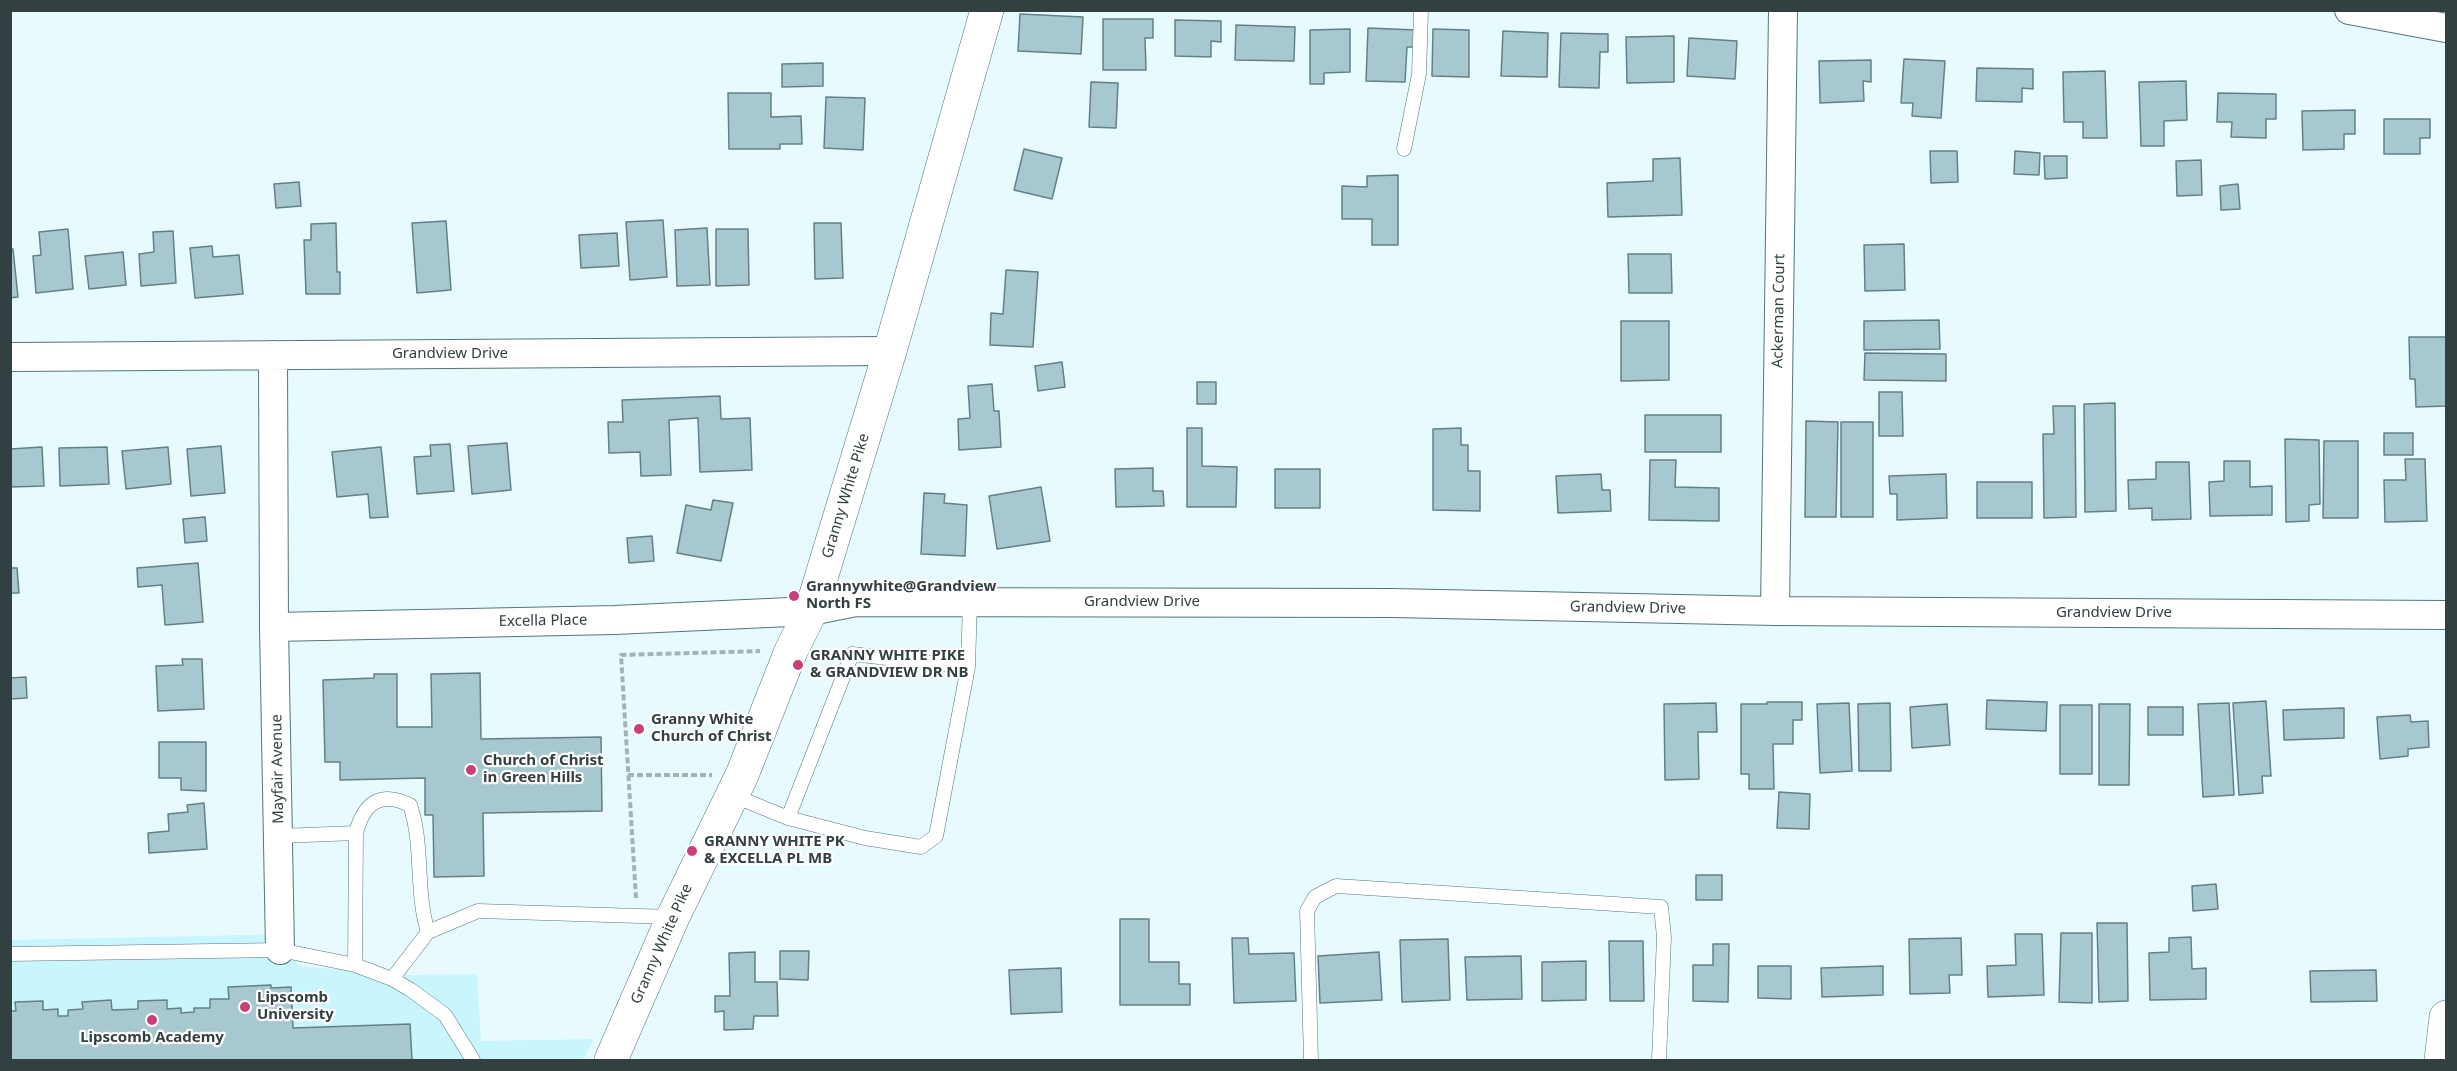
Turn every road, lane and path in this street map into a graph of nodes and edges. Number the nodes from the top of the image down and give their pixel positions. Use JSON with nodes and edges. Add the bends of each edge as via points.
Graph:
{"nodes":[{"id":1,"x":987,"y":10,"type":"edge"},
{"id":2,"x":1421,"y":10,"type":"edge"},
{"id":3,"x":1783,"y":10,"type":"edge"},
{"id":4,"x":2349,"y":10,"type":"edge"},
{"id":5,"x":2446,"y":28,"type":"edge"},
{"id":6,"x":1404,"y":149,"type":"dead end"},
{"id":7,"x":890,"y":351,"type":"junction"},
{"id":8,"x":273,"y":355,"type":"junction"},
{"id":9,"x":10,"y":357,"type":"edge"},
{"id":10,"x":970,"y":602,"type":"junction"},
{"id":11,"x":811,"y":611,"type":"junction"},
{"id":12,"x":1775,"y":611,"type":"junction"},
{"id":13,"x":2446,"y":615,"type":"edge"},
{"id":14,"x":274,"y":627,"type":"junction"},
{"id":15,"x":791,"y":651,"type":"junction"},
{"id":16,"x":968,"y":667,"type":"junction"},
{"id":17,"x":628,"y":776,"type":"junction"},
{"id":18,"x":737,"y":785,"type":"junction"},
{"id":19,"x":788,"y":818,"type":"junction"},
{"id":20,"x":356,"y":833,"type":"junction"},
{"id":21,"x":279,"y":836,"type":"junction"},
{"id":22,"x":637,"y":916,"type":"junction"},
{"id":23,"x":673,"y":917,"type":"junction"},
{"id":24,"x":428,"y":932,"type":"junction"},
{"id":25,"x":280,"y":950,"type":"junction"},
{"id":26,"x":10,"y":954,"type":"edge"},
{"id":27,"x":355,"y":965,"type":"junction"},
{"id":28,"x":392,"y":979,"type":"junction"},
{"id":29,"x":2446,"y":1017,"type":"edge"},
{"id":30,"x":473,"y":1060,"type":"edge"},
{"id":31,"x":610,"y":1060,"type":"edge"},
{"id":32,"x":1311,"y":1060,"type":"edge"},
{"id":33,"x":1659,"y":1060,"type":"edge"},
{"id":34,"x":2441,"y":1060,"type":"edge"}],
"edges":[{"from":1,"to":7,"type":"main road","name":"Granny White Pike"},
{"from":2,"to":6,"type":"lane","via":[[1419,74]]},
{"from":3,"to":12,"type":"street","name":"Ackerman Court"},
{"from":4,"to":5,"type":"street"},
{"from":7,"to":8,"type":"street","name":"Grandview Drive"},
{"from":7,"to":11,"type":"main road","name":"Granny White Pike"},
{"from":8,"to":9,"type":"street","name":"Grandview Drive"},
{"from":8,"to":14,"type":"street","name":"Mayfair Avenue"},
{"from":10,"to":11,"type":"street","name":"Grandview Drive","via":[[856,602]]},
{"from":10,"to":12,"type":"street","name":"Grandview Drive","via":[[1392,603]]},
{"from":10,"to":16,"type":"lane"},
{"from":11,"to":14,"type":"street","name":"Excella Place","via":[[615,620]]},
{"from":11,"to":15,"type":"main road","name":"Granny White Pike"},
{"from":12,"to":13,"type":"street","name":"Grandview Drive"},
{"from":14,"to":21,"type":"street","name":"Mayfair Avenue"},
{"from":15,"to":17,"type":"path","via":[[621,655]]},
{"from":15,"to":18,"type":"main road","name":"Granny White Pike"},
{"from":16,"to":19,"type":"lane","via":[[852,654]]},
{"from":16,"to":19,"type":"lane","via":[[936,836],[921,847]]},
{"from":17,"to":18,"type":"path"},
{"from":17,"to":22,"type":"path"},
{"from":18,"to":19,"type":"lane"},
{"from":18,"to":23,"type":"main road","name":"Granny White Pike"},
{"from":20,"to":21,"type":"lane"},
{"from":20,"to":24,"type":"lane","via":[[369,804],[386,798],[410,805],[415,820],[422,913]]},
{"from":20,"to":27,"type":"lane"},
{"from":21,"to":25,"type":"street","name":"Mayfair Avenue"},
{"from":22,"to":23,"type":"lane"},
{"from":22,"to":24,"type":"lane","via":[[478,911]]},
{"from":23,"to":31,"type":"main road","name":"Granny White Pike"},
{"from":24,"to":28,"type":"lane"},
{"from":25,"to":26,"type":"lane"},
{"from":25,"to":27,"type":"lane"},
{"from":27,"to":28,"type":"lane"},
{"from":28,"to":30,"type":"lane","via":[[445,1015]]},
{"from":29,"to":34,"type":"main road"},
{"from":32,"to":33,"type":"lane","via":[[1307,911],[1315,897],[1336,886],[1661,907],[1664,937]]}]}
